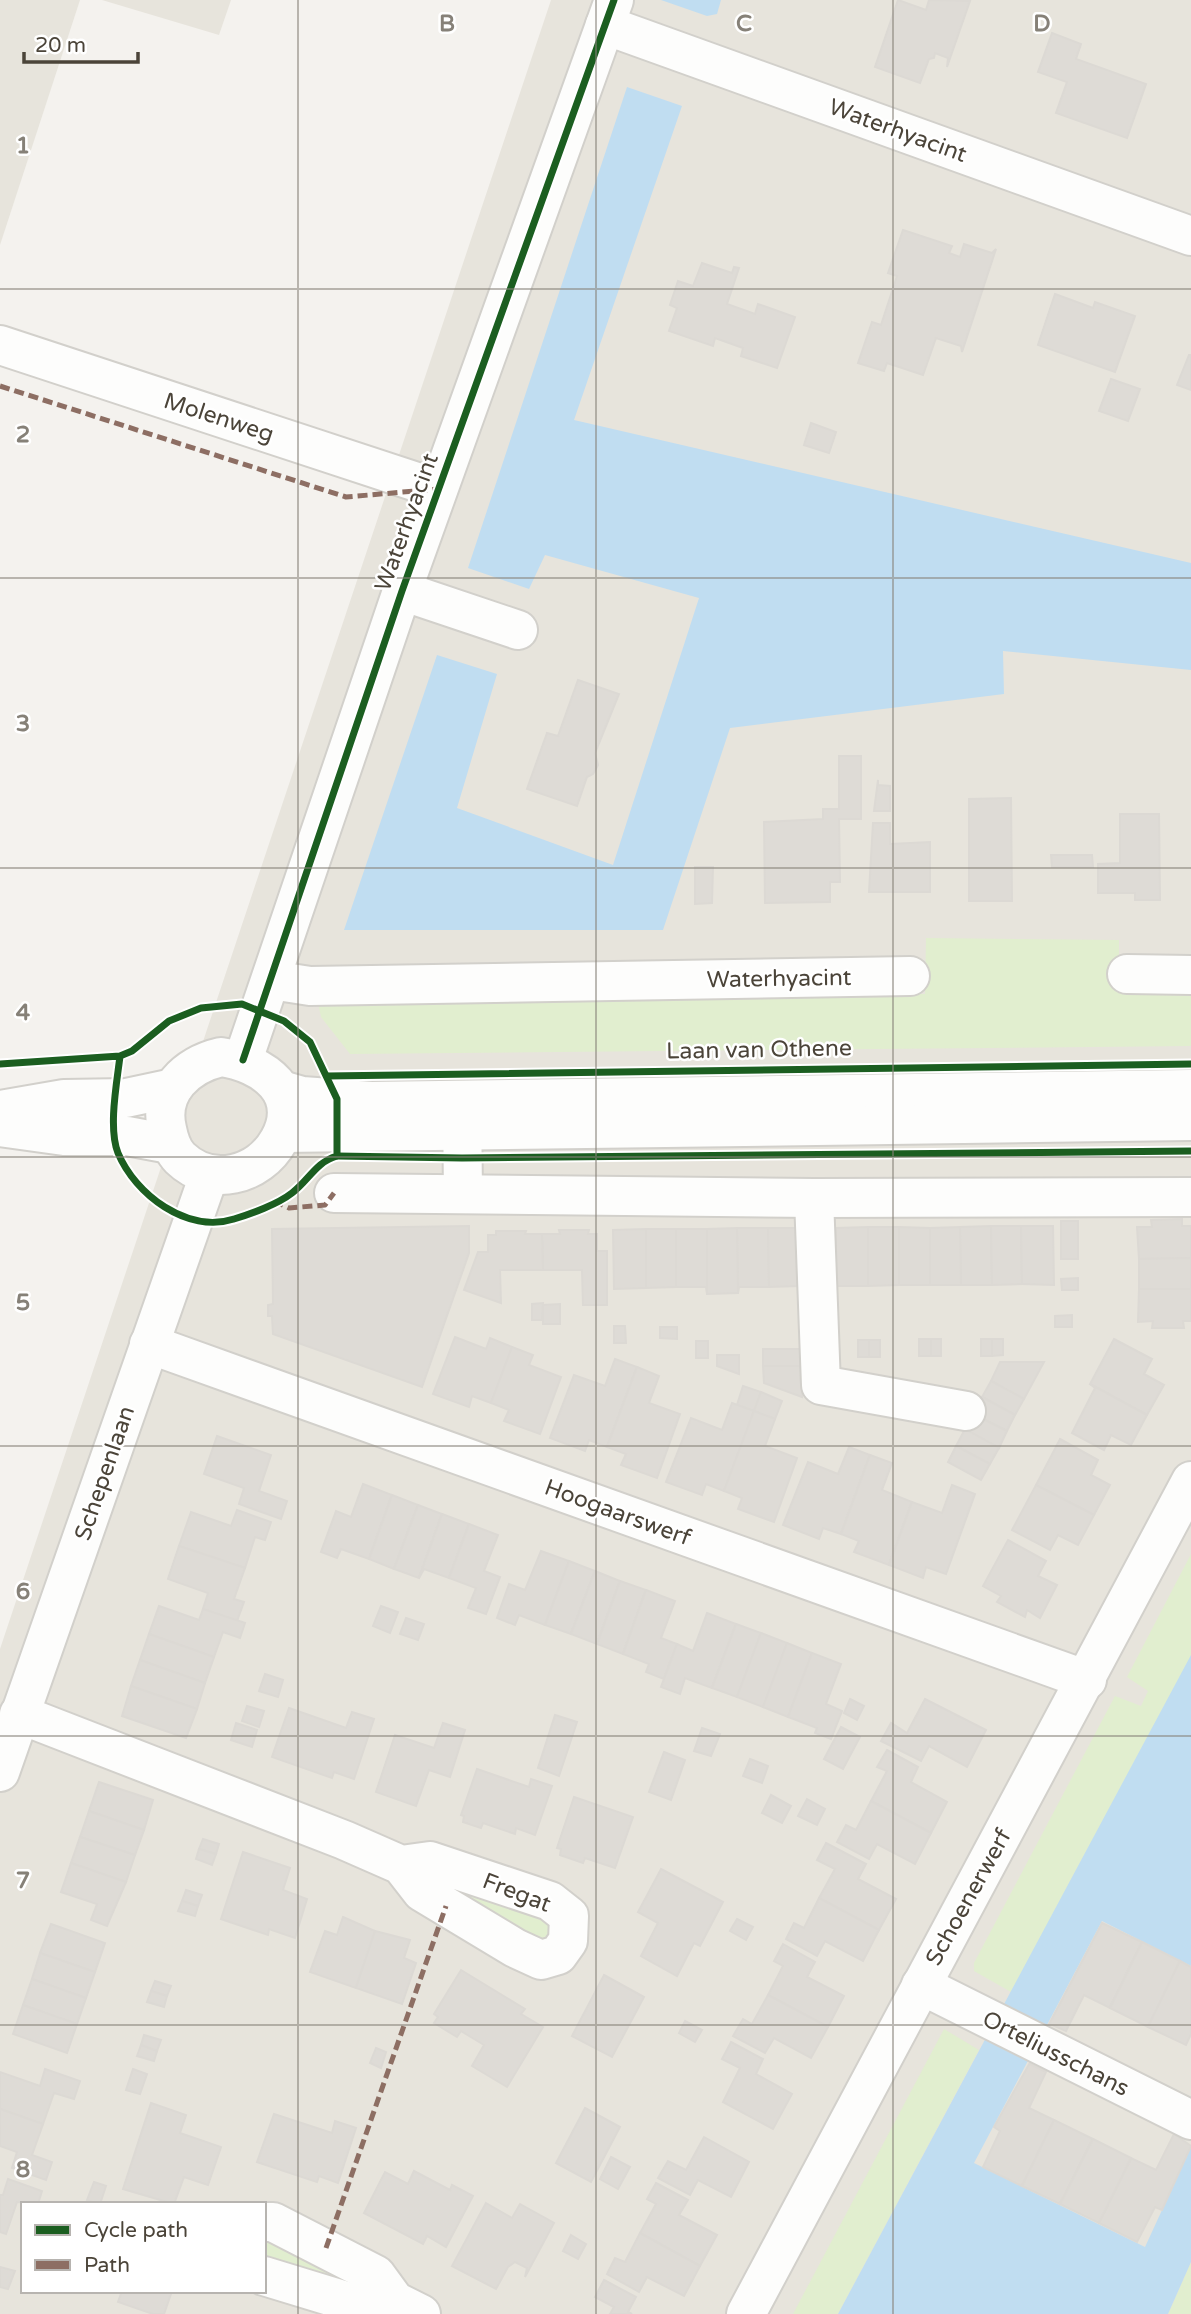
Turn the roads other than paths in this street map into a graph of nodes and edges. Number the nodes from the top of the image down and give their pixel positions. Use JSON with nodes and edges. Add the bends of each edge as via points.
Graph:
{"nodes":[{"id":1,"x":609,"y":12,"type":"edge"},
{"id":2,"x":1191,"y":236,"type":"edge"},
{"id":3,"x":0,"y":345,"type":"edge"},
{"id":4,"x":438,"y":489,"type":"junction"},
{"id":5,"x":402,"y":591,"type":"junction"},
{"id":6,"x":518,"y":630,"type":"dead end"},
{"id":7,"x":1126,"y":974,"type":"dead end"},
{"id":8,"x":910,"y":975,"type":"dead end"},
{"id":9,"x":1191,"y":975,"type":"edge"},
{"id":10,"x":271,"y":981,"type":"junction"},
{"id":11,"x":243,"y":1060,"type":"junction"},
{"id":12,"x":173,"y":1088,"type":"junction"},
{"id":13,"x":1191,"y":1088,"type":"edge"},
{"id":14,"x":281,"y":1090,"type":"junction"},
{"id":15,"x":0,"y":1110,"type":"edge"},
{"id":16,"x":462,"y":1115,"type":"junction"},
{"id":17,"x":1191,"y":1121,"type":"edge"},
{"id":18,"x":0,"y":1127,"type":"edge"},
{"id":19,"x":283,"y":1133,"type":"junction"},
{"id":20,"x":170,"y":1144,"type":"junction"},
{"id":21,"x":209,"y":1175,"type":"junction"},
{"id":22,"x":334,"y":1193,"type":"dead end"},
{"id":23,"x":463,"y":1193,"type":"junction"},
{"id":24,"x":1191,"y":1197,"type":"edge"},
{"id":25,"x":814,"y":1198,"type":"junction"},
{"id":26,"x":149,"y":1344,"type":"junction"},
{"id":27,"x":966,"y":1411,"type":"dead end"},
{"id":28,"x":1191,"y":1481,"type":"edge"},
{"id":29,"x":1087,"y":1681,"type":"junction"},
{"id":30,"x":19,"y":1714,"type":"junction"},
{"id":31,"x":0,"y":1772,"type":"edge"},
{"id":32,"x":401,"y":1865,"type":"dead end"},
{"id":33,"x":920,"y":1985,"type":"junction"},
{"id":34,"x":1191,"y":2120,"type":"edge"},
{"id":35,"x":266,"y":2222,"type":"edge"},
{"id":36,"x":266,"y":2277,"type":"edge"},
{"id":37,"x":408,"y":2308,"type":"edge"},
{"id":38,"x":746,"y":2314,"type":"edge"}],
"edges":[{"from":1,"to":2,"type":"street","name":"Waterhyacint"},
{"from":1,"to":4,"type":"street","name":"Waterhyacint"},
{"from":3,"to":4,"type":"street","name":"Molenweg"},
{"from":4,"to":5,"type":"street","name":"Waterhyacint"},
{"from":5,"to":6,"type":"street","name":"Waterhyacint"},
{"from":5,"to":10,"type":"street","name":"Waterhyacint"},
{"from":7,"to":9,"type":"street"},
{"from":8,"to":10,"type":"street","name":"Waterhyacint","via":[[310,986]]},
{"from":10,"to":11,"type":"street","name":"Waterhyacint"},
{"from":11,"to":12,"type":"street","via":[[221,1057],[202,1061],[185,1072]]},
{"from":11,"to":14,"type":"street","via":[[270,1076]]},
{"from":12,"to":15,"type":"street","via":[[126,1098],[64,1099]]},
{"from":12,"to":20,"type":"street","via":[[164,1110]]},
{"from":13,"to":16,"type":"street","name":"Laan van Othene"},
{"from":14,"to":16,"type":"street","name":"Laan van Othene"},
{"from":14,"to":19,"type":"street","via":[[287,1120]]},
{"from":16,"to":17,"type":"street","name":"Laan van Othene"},
{"from":16,"to":19,"type":"street","name":"Laan van Othene"},
{"from":16,"to":23,"type":"street"},
{"from":18,"to":20,"type":"street","via":[[64,1136],[127,1136]]},
{"from":19,"to":21,"type":"street","via":[[274,1150],[255,1167],[233,1175]]},
{"from":20,"to":21,"type":"street","via":[[180,1158]]},
{"from":21,"to":26,"type":"street","name":"Schepenlaan"},
{"from":22,"to":23,"type":"street"},
{"from":23,"to":25,"type":"street"},
{"from":24,"to":25,"type":"street"},
{"from":25,"to":27,"type":"street","via":[[821,1385]]},
{"from":26,"to":29,"type":"street","name":"Hoogaarswerf"},
{"from":26,"to":30,"type":"street","name":"Schepenlaan"},
{"from":28,"to":29,"type":"street","name":"Schoenerwerf"},
{"from":29,"to":33,"type":"street","name":"Schoenerwerf"},
{"from":30,"to":31,"type":"street","name":"Schepenlaan"},
{"from":30,"to":32,"type":"street"},
{"from":33,"to":34,"type":"street","name":"Orteliusschans"},
{"from":33,"to":38,"type":"street","name":"Schoenerwerf"},
{"from":35,"to":37,"type":"street","via":[[376,2275]]},
{"from":36,"to":37,"type":"street","via":[[359,2305]]}]}
